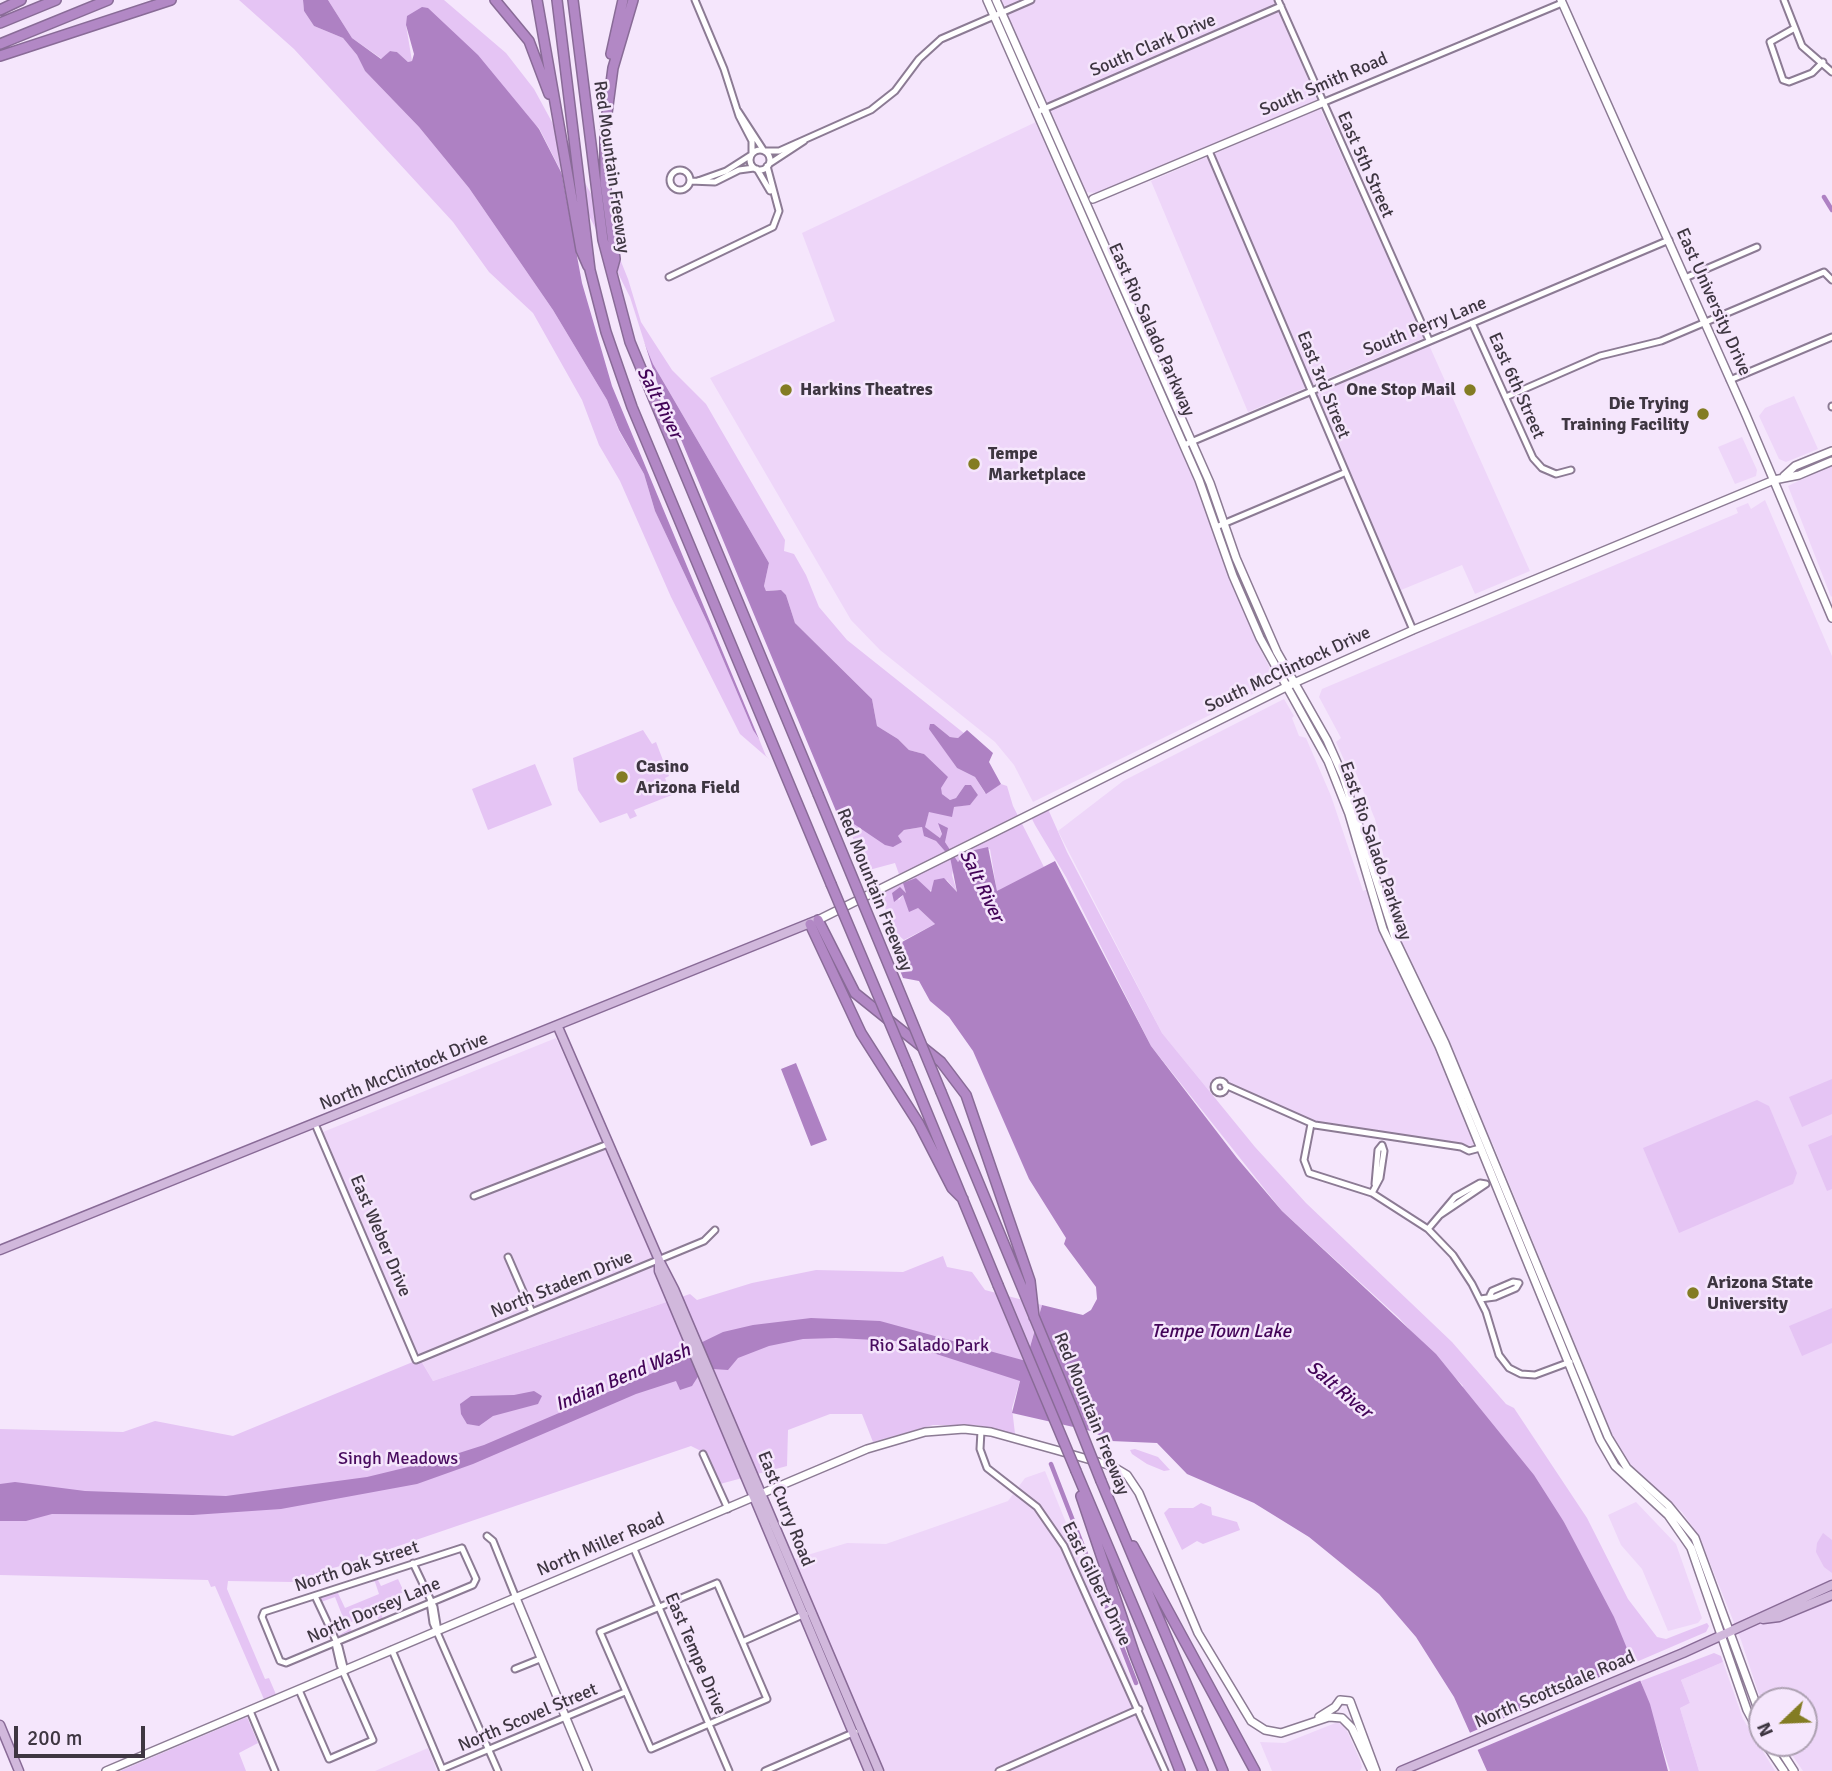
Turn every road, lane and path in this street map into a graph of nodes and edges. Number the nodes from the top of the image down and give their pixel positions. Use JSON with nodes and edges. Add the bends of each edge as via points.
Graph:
{"nodes":[{"id":1,"x":21,"y":0,"type":"edge"},
{"id":2,"x":56,"y":0,"type":"edge"},
{"id":3,"x":108,"y":0,"type":"edge"},
{"id":4,"x":164,"y":0,"type":"edge"},
{"id":5,"x":171,"y":0,"type":"edge"},
{"id":6,"x":495,"y":0,"type":"edge"},
{"id":7,"x":537,"y":0,"type":"edge"},
{"id":8,"x":557,"y":0,"type":"edge"},
{"id":9,"x":573,"y":0,"type":"edge"},
{"id":10,"x":623,"y":0,"type":"edge"},
{"id":11,"x":633,"y":0,"type":"edge"},
{"id":12,"x":695,"y":0,"type":"edge"},
{"id":13,"x":987,"y":0,"type":"edge"},
{"id":14,"x":996,"y":0,"type":"edge"},
{"id":15,"x":1031,"y":0,"type":"edge"},
{"id":16,"x":1784,"y":0,"type":"edge"},
{"id":17,"x":1564,"y":1,"type":"edge"},
{"id":18,"x":1280,"y":3,"type":"edge"},
{"id":19,"x":0,"y":10,"type":"edge"},
{"id":20,"x":134,"y":11,"type":"junction"},
{"id":21,"x":997,"y":14,"type":"junction"},
{"id":22,"x":0,"y":23,"type":"edge"},
{"id":23,"x":1793,"y":29,"type":"junction"},
{"id":24,"x":0,"y":44,"type":"edge"},
{"id":25,"x":0,"y":56,"type":"edge"},
{"id":26,"x":1823,"y":62,"type":"junction"},
{"id":27,"x":1832,"y":72,"type":"edge"},
{"id":28,"x":1322,"y":103,"type":"junction"},
{"id":29,"x":1040,"y":110,"type":"junction"},
{"id":30,"x":738,"y":111,"type":"junction"},
{"id":31,"x":603,"y":128,"type":"junction"},
{"id":32,"x":804,"y":141,"type":"junction"},
{"id":33,"x":765,"y":151,"type":"junction"},
{"id":34,"x":1209,"y":151,"type":"junction"},
{"id":35,"x":752,"y":154,"type":"junction"},
{"id":36,"x":768,"y":166,"type":"junction"},
{"id":37,"x":755,"y":169,"type":"junction"},
{"id":38,"x":690,"y":181,"type":"dead end"},
{"id":39,"x":698,"y":181,"type":"junction"},
{"id":40,"x":775,"y":195,"type":"junction"},
{"id":41,"x":1085,"y":203,"type":"junction"},
{"id":42,"x":575,"y":211,"type":"junction"},
{"id":43,"x":1669,"y":240,"type":"junction"},
{"id":44,"x":1758,"y":247,"type":"dead end"},
{"id":45,"x":590,"y":270,"type":"junction"},
{"id":46,"x":612,"y":272,"type":"junction"},
{"id":47,"x":669,"y":277,"type":"dead end"},
{"id":48,"x":1685,"y":278,"type":"junction"},
{"id":49,"x":1832,"y":280,"type":"edge"},
{"id":50,"x":1704,"y":322,"type":"junction"},
{"id":51,"x":1472,"y":323,"type":"junction"},
{"id":52,"x":1832,"y":337,"type":"edge"},
{"id":53,"x":1429,"y":340,"type":"junction"},
{"id":54,"x":1730,"y":380,"type":"junction"},
{"id":55,"x":1309,"y":390,"type":"junction"},
{"id":56,"x":1506,"y":397,"type":"junction"},
{"id":57,"x":1188,"y":443,"type":"junction"},
{"id":58,"x":1832,"y":451,"type":"edge"},
{"id":59,"x":1832,"y":461,"type":"edge"},
{"id":60,"x":1571,"y":470,"type":"dead end"},
{"id":61,"x":1344,"y":473,"type":"junction"},
{"id":62,"x":1784,"y":476,"type":"junction"},
{"id":63,"x":1774,"y":480,"type":"junction"},
{"id":64,"x":1225,"y":523,"type":"junction"},
{"id":65,"x":1216,"y":527,"type":"junction"},
{"id":66,"x":1832,"y":618,"type":"edge"},
{"id":67,"x":1413,"y":630,"type":"junction"},
{"id":68,"x":1294,"y":683,"type":"junction"},
{"id":69,"x":1285,"y":687,"type":"junction"},
{"id":70,"x":814,"y":922,"type":"junction"},
{"id":71,"x":558,"y":1027,"type":"junction"},
{"id":72,"x":1225,"y":1085,"type":"dead end"},
{"id":73,"x":315,"y":1124,"type":"junction"},
{"id":74,"x":1311,"y":1124,"type":"junction"},
{"id":75,"x":1383,"y":1135,"type":"junction"},
{"id":76,"x":608,"y":1144,"type":"junction"},
{"id":77,"x":1480,"y":1148,"type":"junction"},
{"id":78,"x":1494,"y":1181,"type":"junction"},
{"id":79,"x":1372,"y":1193,"type":"junction"},
{"id":80,"x":474,"y":1196,"type":"dead end"},
{"id":81,"x":963,"y":1199,"type":"junction"},
{"id":82,"x":1428,"y":1229,"type":"junction"},
{"id":83,"x":715,"y":1230,"type":"dead end"},
{"id":84,"x":0,"y":1250,"type":"edge"},
{"id":85,"x":508,"y":1257,"type":"dead end"},
{"id":86,"x":659,"y":1260,"type":"junction"},
{"id":87,"x":1534,"y":1278,"type":"junction"},
{"id":88,"x":1480,"y":1299,"type":"junction"},
{"id":89,"x":532,"y":1312,"type":"junction"},
{"id":90,"x":1034,"y":1317,"type":"junction"},
{"id":91,"x":416,"y":1360,"type":"joint"},
{"id":92,"x":1572,"y":1361,"type":"junction"},
{"id":93,"x":981,"y":1431,"type":"junction"},
{"id":94,"x":703,"y":1454,"type":"dead end"},
{"id":95,"x":1076,"y":1471,"type":"junction"},
{"id":96,"x":758,"y":1495,"type":"junction"},
{"id":97,"x":728,"y":1509,"type":"junction"},
{"id":98,"x":487,"y":1536,"type":"dead end"},
{"id":99,"x":1125,"y":1536,"type":"junction"},
{"id":100,"x":635,"y":1549,"type":"junction"},
{"id":101,"x":413,"y":1563,"type":"junction"},
{"id":102,"x":475,"y":1582,"type":"joint"},
{"id":103,"x":1832,"y":1585,"type":"edge"},
{"id":104,"x":1832,"y":1595,"type":"edge"},
{"id":105,"x":315,"y":1596,"type":"junction"},
{"id":106,"x":516,"y":1598,"type":"junction"},
{"id":107,"x":430,"y":1602,"type":"junction"},
{"id":108,"x":659,"y":1606,"type":"junction"},
{"id":109,"x":806,"y":1614,"type":"junction"},
{"id":110,"x":1760,"y":1620,"type":"junction"},
{"id":111,"x":438,"y":1631,"type":"junction"},
{"id":112,"x":1725,"y":1634,"type":"junction"},
{"id":113,"x":744,"y":1641,"type":"junction"},
{"id":114,"x":335,"y":1643,"type":"junction"},
{"id":115,"x":392,"y":1650,"type":"junction"},
{"id":116,"x":540,"y":1659,"type":"junction"},
{"id":117,"x":283,"y":1663,"type":"joint"},
{"id":118,"x":515,"y":1669,"type":"dead end"},
{"id":119,"x":345,"y":1671,"type":"junction"},
{"id":120,"x":1748,"y":1687,"type":"edge"},
{"id":121,"x":299,"y":1690,"type":"junction"},
{"id":122,"x":625,"y":1692,"type":"junction"},
{"id":123,"x":1335,"y":1707,"type":"junction"},
{"id":124,"x":1139,"y":1709,"type":"junction"},
{"id":125,"x":1354,"y":1709,"type":"junction"},
{"id":126,"x":250,"y":1711,"type":"junction"},
{"id":127,"x":1748,"y":1712,"type":"edge"},
{"id":128,"x":565,"y":1717,"type":"junction"},
{"id":129,"x":1341,"y":1718,"type":"junction"},
{"id":130,"x":1313,"y":1721,"type":"junction"},
{"id":131,"x":0,"y":1725,"type":"edge"},
{"id":132,"x":710,"y":1726,"type":"junction"},
{"id":133,"x":856,"y":1731,"type":"junction"},
{"id":134,"x":489,"y":1749,"type":"junction"},
{"id":135,"x":443,"y":1770,"type":"edge"},
{"id":136,"x":1404,"y":1770,"type":"edge"},
{"id":137,"x":19,"y":1771,"type":"edge"},
{"id":138,"x":106,"y":1771,"type":"edge"},
{"id":139,"x":275,"y":1771,"type":"edge"},
{"id":140,"x":498,"y":1771,"type":"edge"},
{"id":141,"x":587,"y":1771,"type":"edge"},
{"id":142,"x":729,"y":1771,"type":"edge"},
{"id":143,"x":765,"y":1771,"type":"edge"},
{"id":144,"x":869,"y":1771,"type":"edge"},
{"id":145,"x":879,"y":1771,"type":"edge"},
{"id":146,"x":999,"y":1771,"type":"edge"},
{"id":147,"x":1165,"y":1771,"type":"edge"},
{"id":148,"x":1180,"y":1771,"type":"edge"},
{"id":149,"x":1203,"y":1771,"type":"edge"},
{"id":150,"x":1223,"y":1771,"type":"edge"},
{"id":151,"x":1255,"y":1771,"type":"edge"},
{"id":152,"x":1374,"y":1771,"type":"edge"}],
"edges":[{"from":1,"to":19,"type":"highway"},
{"from":2,"to":22,"type":"highway"},
{"from":3,"to":24,"type":"highway"},
{"from":4,"to":20,"type":"highway"},
{"from":5,"to":20,"type":"highway"},
{"from":6,"to":42,"type":"highway","via":[[524,34],[543,72]]},
{"from":7,"to":42,"type":"highway"},
{"from":8,"to":45,"type":"highway","name":"Red Mountain Freeway"},
{"from":9,"to":46,"type":"highway","name":"Red Mountain Freeway","via":[[603,240]]},
{"from":10,"to":31,"type":"highway","via":[[611,51]]},
{"from":11,"to":31,"type":"highway","via":[[613,68]]},
{"from":12,"to":30,"type":"street"},
{"from":13,"to":21,"type":"main road","name":"East Rio Salado Parkway"},
{"from":14,"to":21,"type":"main road","name":"East Rio Salado Parkway"},
{"from":15,"to":21,"type":"street"},
{"from":16,"to":23,"type":"street"},
{"from":17,"to":28,"type":"street","name":"South Smith Road"},
{"from":17,"to":43,"type":"main road","name":"East University Drive"},
{"from":18,"to":28,"type":"street","name":"East 5th Street"},
{"from":18,"to":29,"type":"street","name":"South Clark Drive"},
{"from":20,"to":25,"type":"highway"},
{"from":21,"to":29,"type":"main road","name":"East Rio Salado Parkway"},
{"from":21,"to":32,"type":"street","via":[[935,44],[895,91],[872,110]]},
{"from":23,"to":26,"type":"street","via":[[1802,46]]},
{"from":23,"to":26,"type":"street","via":[[1770,43],[1783,80],[1790,82],[1812,73]]},
{"from":26,"to":27,"type":"street"},
{"from":28,"to":34,"type":"main road","name":"South Smith Road"},
{"from":28,"to":53,"type":"street","name":"East 5th Street"},
{"from":29,"to":41,"type":"main road","name":"East Rio Salado Parkway"},
{"from":30,"to":33,"type":"street"},
{"from":30,"to":35,"type":"street","via":[[752,141]]},
{"from":31,"to":46,"type":"highway","via":[[602,197]]},
{"from":32,"to":33,"type":"street"},
{"from":32,"to":36,"type":"street"},
{"from":33,"to":35,"type":"street"},
{"from":33,"to":36,"type":"street"},
{"from":34,"to":41,"type":"main road","name":"South Smith Road"},
{"from":34,"to":55,"type":"street","name":"East 3rd Street"},
{"from":35,"to":37,"type":"street","via":[[750,162]]},
{"from":35,"to":39,"type":"street","via":[[726,171]]},
{"from":36,"to":37,"type":"street"},
{"from":36,"to":40,"type":"street"},
{"from":37,"to":39,"type":"street","via":[[739,170],[716,181]]},
{"from":37,"to":40,"type":"street"},
{"from":38,"to":39,"type":"street"},
{"from":40,"to":47,"type":"street","via":[[779,211],[773,227]]},
{"from":41,"to":57,"type":"main road","name":"East Rio Salado Parkway"},
{"from":42,"to":45,"type":"highway","via":[[581,250]]},
{"from":43,"to":48,"type":"main road","name":"East University Drive"},
{"from":43,"to":51,"type":"street","name":"South Perry Lane"},
{"from":44,"to":48,"type":"street"},
{"from":45,"to":81,"type":"highway","name":"Red Mountain Freeway","bridge":true,"via":[[626,392]]},
{"from":46,"to":90,"type":"highway","name":"Red Mountain Freeway","bridge":true,"via":[[630,342],[654,406]]},
{"from":48,"to":50,"type":"main road","name":"East University Drive"},
{"from":49,"to":50,"type":"street","via":[[1826,272]]},
{"from":50,"to":54,"type":"main road","name":"East University Drive"},
{"from":50,"to":56,"type":"street","via":[[1648,346],[1599,357]]},
{"from":51,"to":53,"type":"street","name":"South Perry Lane"},
{"from":51,"to":56,"type":"street","name":"East 6th Street"},
{"from":52,"to":54,"type":"street"},
{"from":53,"to":55,"type":"street","name":"South Perry Lane"},
{"from":54,"to":63,"type":"main road","name":"East University Drive"},
{"from":55,"to":57,"type":"street","name":"South Perry Lane"},
{"from":55,"to":61,"type":"street","name":"East 3rd Street"},
{"from":56,"to":60,"type":"street","name":"East 6th Street","via":[[1533,458],[1556,474]]},
{"from":57,"to":64,"type":"main road","name":"East Rio Salado Parkway"},
{"from":57,"to":65,"type":"main road","name":"East Rio Salado Parkway"},
{"from":58,"to":62,"type":"main road","name":"South McClintock Drive","via":[[1795,466]]},
{"from":59,"to":62,"type":"main road","name":"South McClintock Drive","via":[[1799,475]]},
{"from":61,"to":64,"type":"street"},
{"from":61,"to":67,"type":"street","name":"East 3rd Street"},
{"from":62,"to":63,"type":"main road","name":"South McClintock Drive"},
{"from":63,"to":66,"type":"main road","name":"East University Drive"},
{"from":63,"to":67,"type":"main road","name":"South McClintock Drive"},
{"from":64,"to":65,"type":"street"},
{"from":64,"to":68,"type":"main road","name":"East Rio Salado Parkway","via":[[1251,593]]},
{"from":65,"to":69,"type":"main road","name":"East Rio Salado Parkway"},
{"from":67,"to":68,"type":"main road","name":"South McClintock Drive"},
{"from":68,"to":69,"type":"main road","name":"South McClintock Drive"},
{"from":68,"to":78,"type":"main road","name":"East Rio Salado Parkway","via":[[1343,776],[1396,941],[1437,1024]]},
{"from":69,"to":70,"type":"main road","name":"South McClintock Drive","bridge":true},
{"from":69,"to":77,"type":"main road","name":"East Rio Salado Parkway","via":[[1319,743],[1339,788],[1383,929],[1435,1037]]},
{"from":70,"to":71,"type":"main road","name":"North McClintock Drive"},
{"from":70,"to":81,"type":"highway","via":[[861,1032],[919,1124],[952,1188]]},
{"from":70,"to":90,"type":"highway","via":[[855,993],[941,1062],[966,1095],[1033,1292]]},
{"from":71,"to":73,"type":"main road","name":"North McClintock Drive"},
{"from":71,"to":76,"type":"main road","name":"East Curry Road"},
{"from":72,"to":74,"type":"street"},
{"from":73,"to":84,"type":"main road","name":"North McClintock Drive"},
{"from":73,"to":91,"type":"street","name":"East Weber Drive"},
{"from":74,"to":75,"type":"street"},
{"from":74,"to":79,"type":"street","via":[[1304,1160],[1309,1173]]},
{"from":75,"to":77,"type":"street","via":[[1469,1151]]},
{"from":75,"to":79,"type":"street"},
{"from":76,"to":80,"type":"street"},
{"from":76,"to":86,"type":"main road","name":"East Curry Road"},
{"from":77,"to":78,"type":"main road","name":"East Rio Salado Parkway"},
{"from":78,"to":82,"type":"street","via":[[1440,1215]]},
{"from":78,"to":87,"type":"main road","name":"East Rio Salado Parkway"},
{"from":78,"to":92,"type":"main road","name":"East Rio Salado Parkway"},
{"from":79,"to":82,"type":"street"},
{"from":81,"to":95,"type":"highway","name":"Red Mountain Freeway","bridge":true},
{"from":82,"to":88,"type":"street","via":[[1453,1255]]},
{"from":83,"to":86,"type":"street","name":"North Stadem Drive","via":[[704,1241]]},
{"from":85,"to":89,"type":"street"},
{"from":86,"to":89,"type":"street","name":"North Stadem Drive"},
{"from":86,"to":96,"type":"main road","name":"East Curry Road"},
{"from":87,"to":88,"type":"street","via":[[1495,1297]]},
{"from":87,"to":92,"type":"main road","name":"East Rio Salado Parkway"},
{"from":88,"to":92,"type":"street","via":[[1499,1355],[1509,1368],[1535,1375]]},
{"from":89,"to":91,"type":"street","name":"North Stadem Drive"},
{"from":90,"to":99,"type":"highway","name":"Red Mountain Freeway","bridge":true},
{"from":92,"to":112,"type":"main road","name":"East Rio Salado Parkway","via":[[1615,1452],[1695,1538]]},
{"from":93,"to":96,"type":"main road","name":"North Miller Road","via":[[943,1429],[904,1436]]},
{"from":93,"to":124,"type":"street","name":"East Gilbert Drive","via":[[979,1448],[987,1468],[1037,1507],[1065,1546]]},
{"from":93,"to":130,"type":"main road","name":"North Miller Road","via":[[1121,1470],[1135,1484],[1198,1633],[1245,1712],[1256,1725],[1275,1732]]},
{"from":94,"to":97,"type":"street"},
{"from":95,"to":148,"type":"highway","via":[[1134,1653]]},
{"from":95,"to":149,"type":"highway","name":"Red Mountain Freeway"},
{"from":96,"to":97,"type":"main road","name":"North Miller Road"},
{"from":96,"to":109,"type":"main road","name":"East Curry Road"},
{"from":97,"to":100,"type":"main road","name":"North Miller Road"},
{"from":98,"to":106,"type":"street"},
{"from":99,"to":150,"type":"highway","name":"Red Mountain Freeway"},
{"from":99,"to":151,"type":"highway","via":[[1141,1556],[1181,1639]]},
{"from":100,"to":106,"type":"main road","name":"North Miller Road"},
{"from":100,"to":108,"type":"street","name":"East Tempe Drive"},
{"from":101,"to":102,"type":"street","name":"North Oak Street","via":[[462,1548]]},
{"from":101,"to":105,"type":"street","name":"North Oak Street"},
{"from":101,"to":107,"type":"street"},
{"from":102,"to":107,"type":"street","name":"North Dorsey Lane"},
{"from":103,"to":110,"type":"main road","via":[[1776,1608]]},
{"from":104,"to":110,"type":"main road"},
{"from":105,"to":114,"type":"street"},
{"from":105,"to":117,"type":"street","name":"North Oak Street","via":[[262,1614]]},
{"from":106,"to":111,"type":"main road","name":"North Miller Road"},
{"from":106,"to":116,"type":"main road"},
{"from":107,"to":111,"type":"street"},
{"from":107,"to":114,"type":"street","name":"North Dorsey Lane"},
{"from":108,"to":113,"type":"street","via":[[718,1583]]},
{"from":108,"to":122,"type":"street","via":[[600,1632]]},
{"from":108,"to":132,"type":"street","name":"East Tempe Drive"},
{"from":109,"to":113,"type":"street"},
{"from":109,"to":133,"type":"main road","name":"East Curry Road"},
{"from":110,"to":112,"type":"main road","name":"North Scottsdale Road"},
{"from":111,"to":115,"type":"main road","name":"North Miller Road"},
{"from":111,"to":134,"type":"street"},
{"from":112,"to":120,"type":"main road","name":"East Rio Salado Parkway"},
{"from":112,"to":127,"type":"main road","name":"East Rio Salado Parkway"},
{"from":112,"to":136,"type":"main road","name":"North Scottsdale Road"},
{"from":113,"to":132,"type":"street","via":[[767,1699]]},
{"from":114,"to":117,"type":"street","name":"North Dorsey Lane"},
{"from":114,"to":119,"type":"street"},
{"from":115,"to":119,"type":"main road","name":"North Miller Road"},
{"from":115,"to":135,"type":"street"},
{"from":116,"to":118,"type":"street"},
{"from":116,"to":128,"type":"main road"},
{"from":119,"to":121,"type":"main road","name":"North Miller Road"},
{"from":119,"to":121,"type":"street","via":[[373,1740],[329,1759]]},
{"from":121,"to":126,"type":"main road","name":"North Miller Road"},
{"from":122,"to":128,"type":"street","name":"North Scovel Street"},
{"from":122,"to":132,"type":"street","via":[[651,1749]]},
{"from":123,"to":125,"type":"main road","via":[[1347,1699]]},
{"from":123,"to":129,"type":"main road"},
{"from":123,"to":130,"type":"main road"},
{"from":124,"to":146,"type":"street"},
{"from":124,"to":147,"type":"street","name":"East Gilbert Drive"},
{"from":125,"to":129,"type":"main road"},
{"from":125,"to":152,"type":"main road"},
{"from":126,"to":138,"type":"main road","name":"North Miller Road"},
{"from":126,"to":139,"type":"street"},
{"from":128,"to":134,"type":"street","name":"North Scovel Street"},
{"from":128,"to":141,"type":"main road"},
{"from":129,"to":130,"type":"main road"},
{"from":129,"to":152,"type":"main road","via":[[1352,1728]]},
{"from":131,"to":137,"type":"main road"},
{"from":132,"to":142,"type":"street","name":"East Tempe Drive"},
{"from":133,"to":143,"type":"street"},
{"from":133,"to":144,"type":"main road","name":"East Curry Road"},
{"from":133,"to":145,"type":"main road","name":"East Curry Road"},
{"from":134,"to":135,"type":"street","name":"North Scovel Street"},
{"from":134,"to":140,"type":"street"}]}
